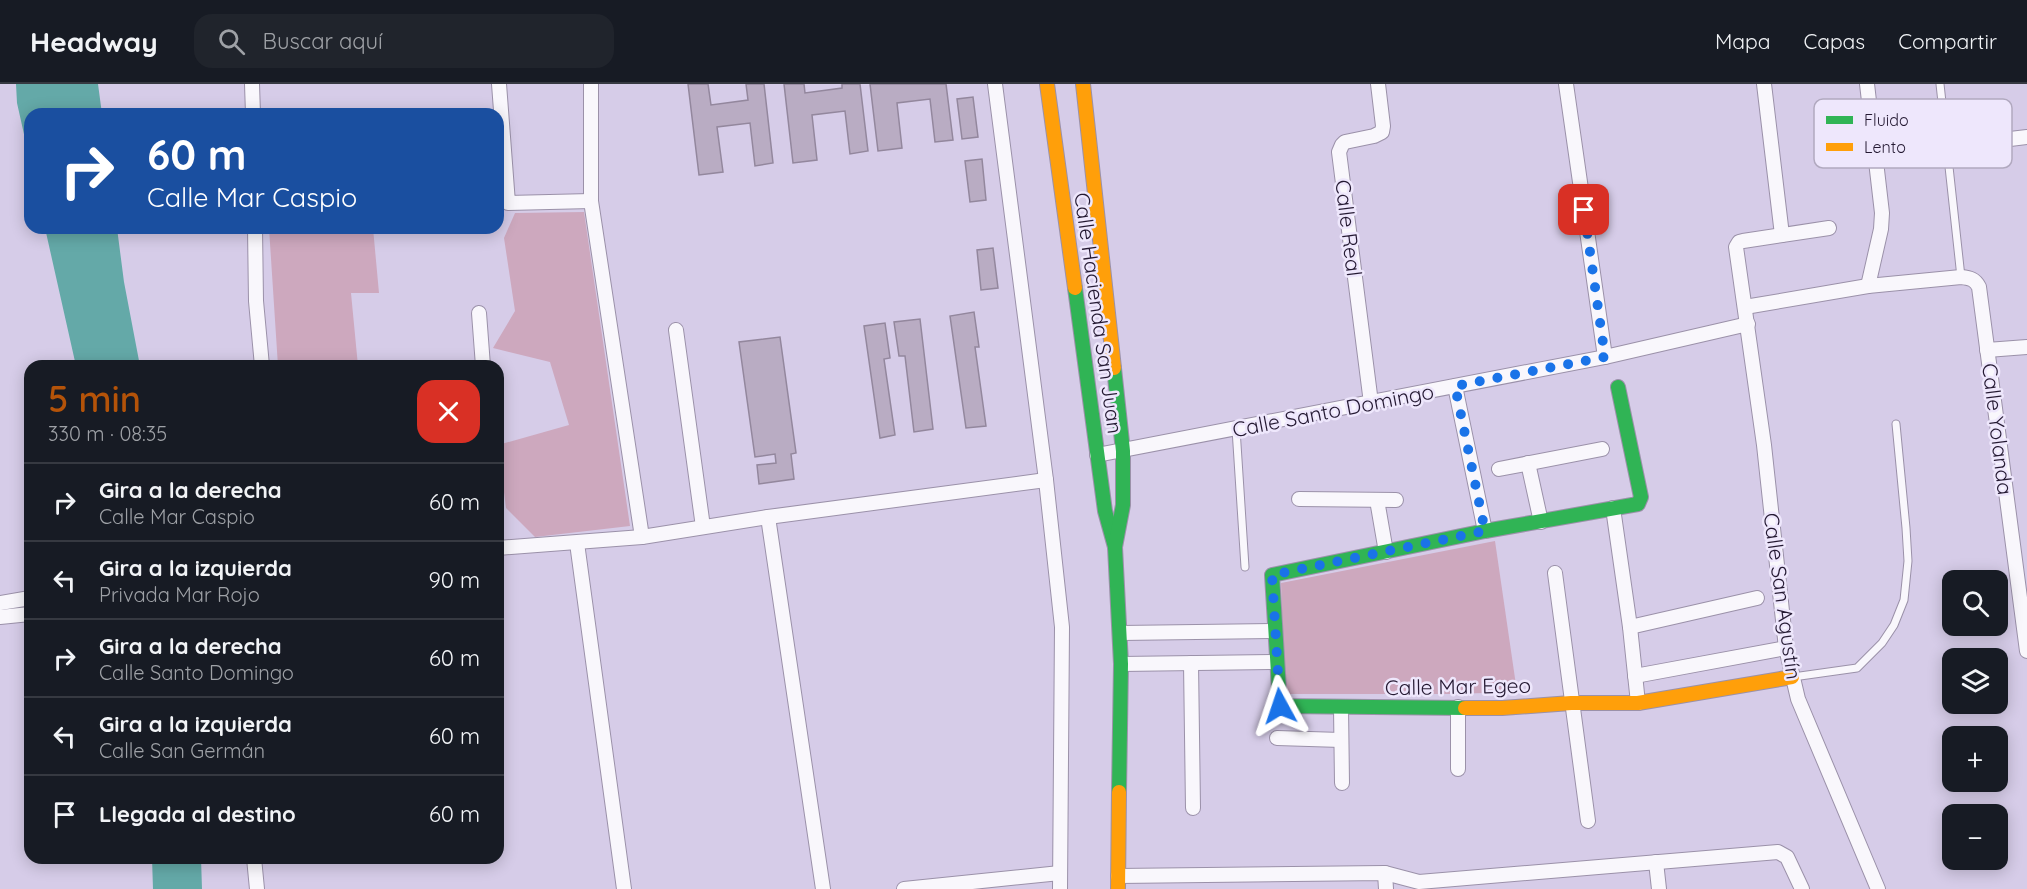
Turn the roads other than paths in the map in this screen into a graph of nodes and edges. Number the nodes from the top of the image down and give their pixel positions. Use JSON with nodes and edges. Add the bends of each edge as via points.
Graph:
{"nodes":[{"id":1,"x":252,"y":84,"type":"edge"},
{"id":2,"x":500,"y":84,"type":"edge"},
{"id":3,"x":591,"y":84,"type":"edge"},
{"id":4,"x":995,"y":84,"type":"edge"},
{"id":5,"x":1047,"y":84,"type":"edge"},
{"id":6,"x":1083,"y":84,"type":"edge"},
{"id":7,"x":1378,"y":84,"type":"edge"},
{"id":8,"x":1566,"y":84,"type":"edge"},
{"id":9,"x":1764,"y":84,"type":"edge"},
{"id":10,"x":1866,"y":84,"type":"edge"},
{"id":11,"x":1940,"y":84,"type":"edge"},
{"id":12,"x":1868,"y":99,"type":"edge"},
{"id":13,"x":1942,"y":99,"type":"edge"},
{"id":14,"x":253,"y":108,"type":"edge"},
{"id":15,"x":502,"y":108,"type":"edge"},
{"id":16,"x":2027,"y":137,"type":"edge"},
{"id":17,"x":2012,"y":139,"type":"edge"},
{"id":18,"x":504,"y":144,"type":"edge"},
{"id":19,"x":1876,"y":168,"type":"edge"},
{"id":20,"x":1949,"y":168,"type":"edge"},
{"id":21,"x":591,"y":201,"type":"junction"},
{"id":22,"x":1829,"y":228,"type":"dead end"},
{"id":23,"x":255,"y":234,"type":"edge"},
{"id":24,"x":1782,"y":235,"type":"junction"},
{"id":25,"x":1961,"y":278,"type":"junction"},
{"id":26,"x":1868,"y":286,"type":"junction"},
{"id":27,"x":1745,"y":306,"type":"junction"},
{"id":28,"x":479,"y":313,"type":"dead end"},
{"id":29,"x":1748,"y":324,"type":"junction"},
{"id":30,"x":676,"y":330,"type":"dead end"},
{"id":31,"x":2027,"y":347,"type":"edge"},
{"id":32,"x":1988,"y":350,"type":"junction"},
{"id":33,"x":1605,"y":357,"type":"junction"},
{"id":34,"x":261,"y":360,"type":"edge"},
{"id":35,"x":483,"y":360,"type":"edge"},
{"id":36,"x":1455,"y":386,"type":"junction"},
{"id":37,"x":1617,"y":387,"type":"dead end"},
{"id":38,"x":1371,"y":403,"type":"junction"},
{"id":39,"x":1896,"y":424,"type":"dead end"},
{"id":40,"x":1236,"y":429,"type":"junction"},
{"id":41,"x":1602,"y":449,"type":"dead end"},
{"id":42,"x":1123,"y":451,"type":"junction"},
{"id":43,"x":1097,"y":455,"type":"junction"},
{"id":44,"x":1528,"y":463,"type":"junction"},
{"id":45,"x":1499,"y":469,"type":"dead end"},
{"id":46,"x":1046,"y":480,"type":"junction"},
{"id":47,"x":1299,"y":499,"type":"dead end"},
{"id":48,"x":1377,"y":500,"type":"junction"},
{"id":49,"x":1396,"y":500,"type":"dead end"},
{"id":50,"x":1613,"y":508,"type":"junction"},
{"id":51,"x":768,"y":517,"type":"junction"},
{"id":52,"x":1541,"y":522,"type":"junction"},
{"id":53,"x":703,"y":527,"type":"junction"},
{"id":54,"x":1485,"y":531,"type":"junction"},
{"id":55,"x":642,"y":537,"type":"junction"},
{"id":56,"x":577,"y":543,"type":"junction"},
{"id":57,"x":504,"y":547,"type":"edge"},
{"id":58,"x":1115,"y":547,"type":"junction"},
{"id":59,"x":1386,"y":552,"type":"junction"},
{"id":60,"x":1245,"y":567,"type":"dead end"},
{"id":61,"x":1555,"y":573,"type":"dead end"},
{"id":62,"x":1757,"y":598,"type":"dead end"},
{"id":63,"x":24,"y":599,"type":"edge"},
{"id":64,"x":0,"y":603,"type":"edge"},
{"id":65,"x":24,"y":615,"type":"edge"},
{"id":66,"x":0,"y":617,"type":"edge"},
{"id":67,"x":1630,"y":627,"type":"junction"},
{"id":68,"x":1275,"y":631,"type":"junction"},
{"id":69,"x":1121,"y":633,"type":"junction"},
{"id":70,"x":1786,"y":648,"type":"junction"},
{"id":71,"x":2027,"y":651,"type":"edge"},
{"id":72,"x":1276,"y":662,"type":"junction"},
{"id":73,"x":1191,"y":663,"type":"junction"},
{"id":74,"x":1121,"y":664,"type":"junction"},
{"id":75,"x":1635,"y":676,"type":"junction"},
{"id":76,"x":1792,"y":677,"type":"junction"},
{"id":77,"x":1571,"y":703,"type":"junction"},
{"id":78,"x":1638,"y":703,"type":"junction"},
{"id":79,"x":1458,"y":707,"type":"junction"},
{"id":80,"x":1341,"y":708,"type":"junction"},
{"id":81,"x":1277,"y":738,"type":"dead end"},
{"id":82,"x":1341,"y":740,"type":"junction"},
{"id":83,"x":1458,"y":769,"type":"dead end"},
{"id":84,"x":1342,"y":783,"type":"dead end"},
{"id":85,"x":1193,"y":808,"type":"dead end"},
{"id":86,"x":1588,"y":821,"type":"dead end"},
{"id":87,"x":1656,"y":862,"type":"junction"},
{"id":88,"x":255,"y":864,"type":"edge"},
{"id":89,"x":1060,"y":873,"type":"junction"},
{"id":90,"x":1384,"y":873,"type":"junction"},
{"id":91,"x":1419,"y":882,"type":"junction"},
{"id":92,"x":1118,"y":883,"type":"edge"},
{"id":93,"x":257,"y":889,"type":"edge"},
{"id":94,"x":624,"y":889,"type":"edge"},
{"id":95,"x":823,"y":889,"type":"edge"},
{"id":96,"x":904,"y":889,"type":"edge"},
{"id":97,"x":1060,"y":889,"type":"edge"},
{"id":98,"x":1386,"y":889,"type":"edge"},
{"id":99,"x":1404,"y":889,"type":"edge"},
{"id":100,"x":1659,"y":889,"type":"edge"},
{"id":101,"x":1802,"y":889,"type":"edge"},
{"id":102,"x":1878,"y":889,"type":"edge"}],
"edges":[{"from":1,"to":14,"type":"street"},
{"from":2,"to":15,"type":"street"},
{"from":3,"to":21,"type":"street"},
{"from":4,"to":46,"type":"street"},
{"from":5,"to":43,"type":"main road","name":"Calle Hacienda San Juan"},
{"from":6,"to":42,"type":"main road","name":"Calle Hacienda San Juan"},
{"from":7,"to":38,"type":"street","name":"Calle Real","via":[[1382,132],[1345,142],[1339,152]]},
{"from":8,"to":33,"type":"street"},
{"from":9,"to":24,"type":"street"},
{"from":10,"to":12,"type":"street"},
{"from":11,"to":13,"type":"lane"},
{"from":16,"to":17,"type":"street"},
{"from":18,"to":21,"type":"street","via":[[508,203]]},
{"from":19,"to":26,"type":"street","via":[[1881,229]]},
{"from":20,"to":25,"type":"lane"},
{"from":21,"to":55,"type":"street"},
{"from":22,"to":24,"type":"street"},
{"from":23,"to":34,"type":"street"},
{"from":24,"to":27,"type":"street","via":[[1737,244]]},
{"from":25,"to":26,"type":"street"},
{"from":25,"to":32,"type":"street","via":[[1970,278],[1979,287]]},
{"from":26,"to":27,"type":"street"},
{"from":27,"to":29,"type":"street"},
{"from":28,"to":35,"type":"street"},
{"from":29,"to":33,"type":"street","name":"Calle Santo Domingo"},
{"from":29,"to":70,"type":"street","name":"Calle San Agustín"},
{"from":30,"to":53,"type":"street"},
{"from":31,"to":32,"type":"street"},
{"from":32,"to":71,"type":"street","name":"Calle Yolanda"},
{"from":33,"to":36,"type":"street","name":"Calle Santo Domingo"},
{"from":36,"to":38,"type":"street","name":"Calle Santo Domingo"},
{"from":36,"to":54,"type":"street"},
{"from":37,"to":50,"type":"main road","via":[[1641,497],[1638,504]]},
{"from":38,"to":40,"type":"street","name":"Calle Santo Domingo"},
{"from":39,"to":76,"type":"lane","via":[[1908,561],[1904,600],[1882,643],[1857,668]]},
{"from":40,"to":42,"type":"street","name":"Calle Santo Domingo"},
{"from":40,"to":60,"type":"lane"},
{"from":41,"to":44,"type":"street"},
{"from":42,"to":43,"type":"street","name":"Calle Santo Domingo"},
{"from":42,"to":58,"type":"main road","name":"Calle Hacienda San Juan","via":[[1123,505]]},
{"from":43,"to":58,"type":"main road","name":"Calle Hacienda San Juan","via":[[1108,527]]},
{"from":44,"to":45,"type":"street"},
{"from":44,"to":52,"type":"street"},
{"from":46,"to":51,"type":"street"},
{"from":46,"to":89,"type":"street","via":[[1062,627]]},
{"from":47,"to":48,"type":"street"},
{"from":48,"to":49,"type":"street"},
{"from":48,"to":59,"type":"street"},
{"from":50,"to":52,"type":"main road"},
{"from":50,"to":67,"type":"street"},
{"from":51,"to":53,"type":"street"},
{"from":51,"to":95,"type":"street"},
{"from":52,"to":54,"type":"main road"},
{"from":53,"to":55,"type":"street"},
{"from":54,"to":59,"type":"main road"},
{"from":55,"to":56,"type":"street"},
{"from":56,"to":57,"type":"street"},
{"from":56,"to":94,"type":"street"},
{"from":58,"to":69,"type":"main road","name":"Calle Hacienda San Juan"},
{"from":59,"to":68,"type":"main road","via":[[1272,575]]},
{"from":61,"to":77,"type":"street"},
{"from":62,"to":67,"type":"street"},
{"from":63,"to":64,"type":"street"},
{"from":65,"to":66,"type":"street"},
{"from":67,"to":75,"type":"street"},
{"from":68,"to":69,"type":"street"},
{"from":68,"to":72,"type":"main road"},
{"from":69,"to":74,"type":"main road","name":"Calle Hacienda San Juan"},
{"from":70,"to":75,"type":"street"},
{"from":70,"to":76,"type":"street","name":"Calle San Agustín"},
{"from":72,"to":73,"type":"street"},
{"from":72,"to":80,"type":"main road","name":"Calle Mar Egeo","via":[[1280,706]]},
{"from":73,"to":74,"type":"street"},
{"from":73,"to":85,"type":"street"},
{"from":74,"to":92,"type":"main road","name":"Calle Hacienda San Juan"},
{"from":75,"to":78,"type":"street"},
{"from":76,"to":78,"type":"main road","name":"Calle Mar Egeo"},
{"from":76,"to":102,"type":"street","name":"Calle San Agustín"},
{"from":77,"to":78,"type":"main road","name":"Calle Mar Egeo"},
{"from":77,"to":79,"type":"main road","name":"Calle Mar Egeo"},
{"from":77,"to":86,"type":"street"},
{"from":79,"to":80,"type":"main road","name":"Calle Mar Egeo"},
{"from":79,"to":83,"type":"street"},
{"from":80,"to":82,"type":"street"},
{"from":81,"to":82,"type":"street"},
{"from":82,"to":84,"type":"street"},
{"from":87,"to":91,"type":"street"},
{"from":87,"to":100,"type":"street"},
{"from":87,"to":101,"type":"street","via":[[1778,852],[1787,857]]},
{"from":88,"to":93,"type":"street"},
{"from":89,"to":96,"type":"street"},
{"from":89,"to":97,"type":"street"},
{"from":90,"to":91,"type":"street"},
{"from":90,"to":92,"type":"street"},
{"from":90,"to":98,"type":"street"},
{"from":91,"to":99,"type":"street"}]}
